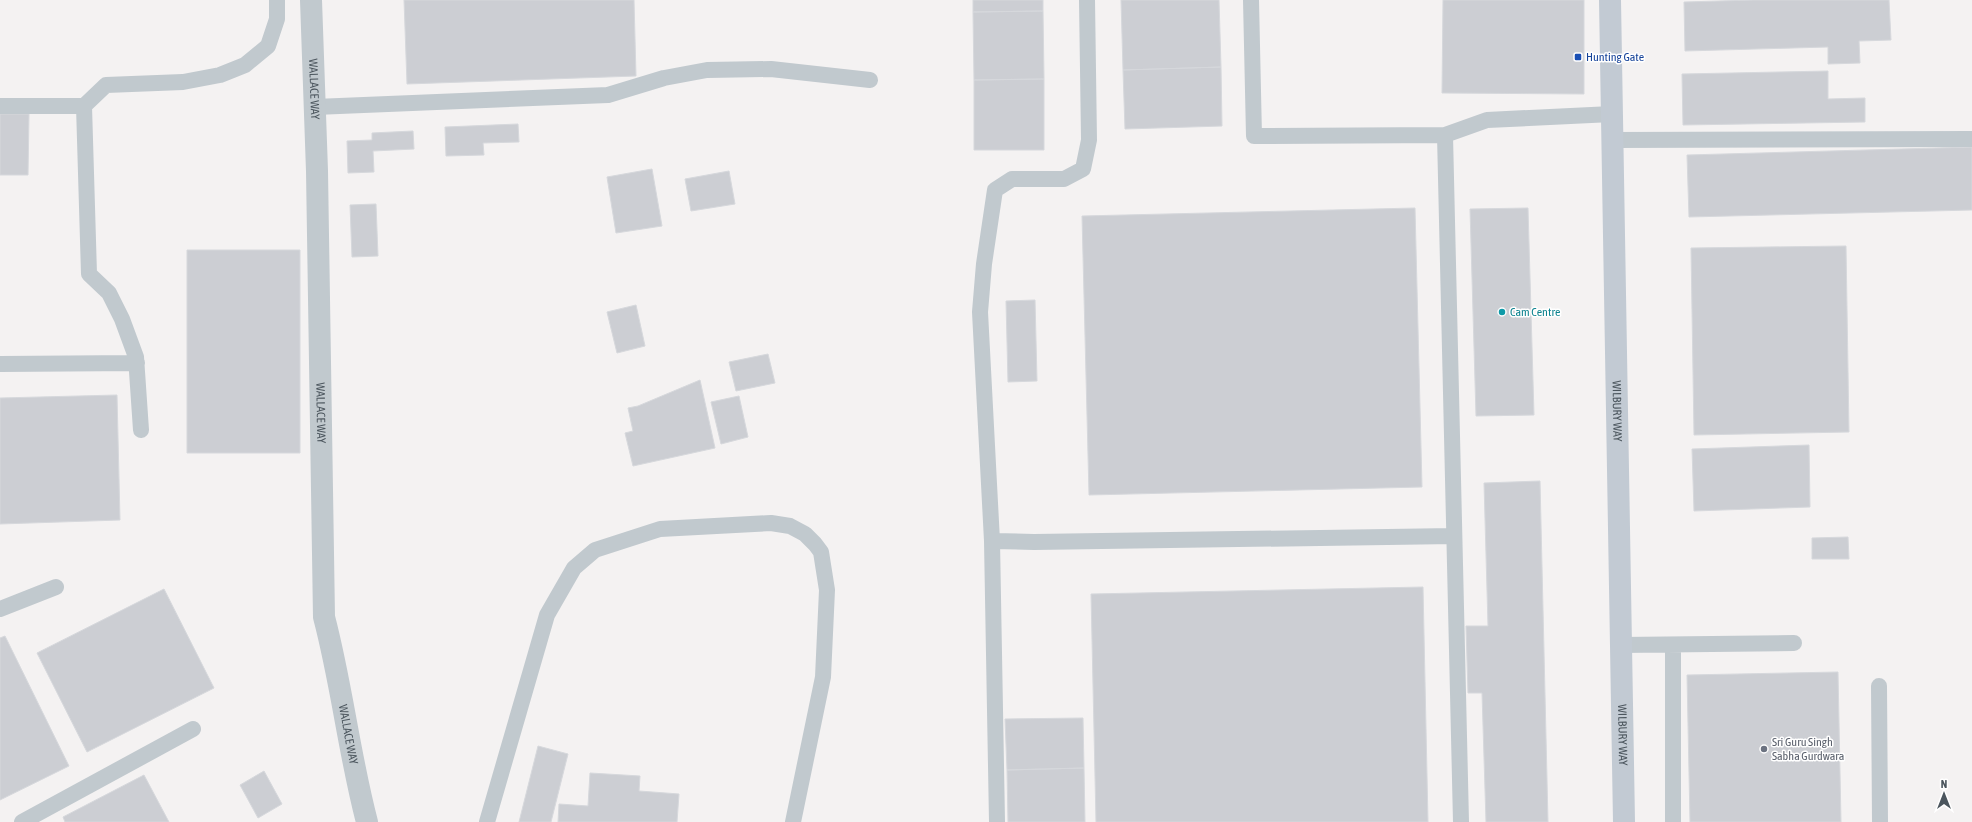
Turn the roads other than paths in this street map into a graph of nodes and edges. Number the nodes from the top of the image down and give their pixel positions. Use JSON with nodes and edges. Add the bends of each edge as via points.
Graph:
{"nodes":[{"id":1,"x":277,"y":0,"type":"edge"},
{"id":2,"x":311,"y":0,"type":"edge"},
{"id":3,"x":1087,"y":0,"type":"edge"},
{"id":4,"x":1251,"y":0,"type":"edge"},
{"id":5,"x":1610,"y":0,"type":"edge"},
{"id":6,"x":870,"y":80,"type":"dead end"},
{"id":7,"x":0,"y":106,"type":"edge"},
{"id":8,"x":84,"y":106,"type":"junction"},
{"id":9,"x":315,"y":107,"type":"junction"},
{"id":10,"x":1612,"y":114,"type":"junction"},
{"id":11,"x":1445,"y":135,"type":"junction"},
{"id":12,"x":1972,"y":139,"type":"edge"},
{"id":13,"x":1613,"y":140,"type":"junction"},
{"id":14,"x":137,"y":363,"type":"junction"},
{"id":15,"x":0,"y":364,"type":"edge"},
{"id":16,"x":141,"y":430,"type":"dead end"},
{"id":17,"x":1454,"y":536,"type":"junction"},
{"id":18,"x":992,"y":541,"type":"junction"},
{"id":19,"x":56,"y":587,"type":"dead end"},
{"id":20,"x":0,"y":609,"type":"edge"},
{"id":21,"x":1794,"y":643,"type":"dead end"},
{"id":22,"x":1621,"y":645,"type":"junction"},
{"id":23,"x":1673,"y":645,"type":"junction"},
{"id":24,"x":1879,"y":686,"type":"dead end"},
{"id":25,"x":193,"y":729,"type":"dead end"},
{"id":26,"x":22,"y":822,"type":"edge"},
{"id":27,"x":367,"y":822,"type":"edge"},
{"id":28,"x":487,"y":822,"type":"edge"},
{"id":29,"x":793,"y":822,"type":"edge"},
{"id":30,"x":997,"y":822,"type":"edge"},
{"id":31,"x":1461,"y":822,"type":"edge"},
{"id":32,"x":1624,"y":822,"type":"edge"},
{"id":33,"x":1673,"y":822,"type":"edge"},
{"id":34,"x":1880,"y":822,"type":"edge"}],
"edges":[{"from":1,"to":8,"type":"lane","via":[[277,19],[268,46],[245,65],[220,75],[183,82],[106,86]]},
{"from":2,"to":9,"type":"street","name":"WALLACE WAY"},
{"from":3,"to":18,"type":"lane","via":[[1089,140],[1083,170],[1064,178],[1012,179],[995,190],[980,312]]},
{"from":4,"to":11,"type":"lane","via":[[1254,136]]},
{"from":5,"to":10,"type":"street","name":"WILBURY WAY"},
{"from":6,"to":9,"type":"lane","via":[[770,69],[706,70],[664,78],[608,95]]},
{"from":7,"to":8,"type":"lane"},
{"from":8,"to":14,"type":"lane","via":[[89,274],[109,293],[122,319]]},
{"from":9,"to":27,"type":"street","name":"WALLACE WAY","via":[[324,617],[336,664],[357,785]]},
{"from":10,"to":11,"type":"lane","via":[[1487,120]]},
{"from":10,"to":13,"type":"street","name":"WILBURY WAY"},
{"from":11,"to":17,"type":"lane"},
{"from":12,"to":13,"type":"lane"},
{"from":13,"to":22,"type":"street","name":"WILBURY WAY"},
{"from":14,"to":15,"type":"lane"},
{"from":14,"to":16,"type":"lane"},
{"from":17,"to":18,"type":"lane"},
{"from":17,"to":31,"type":"lane"},
{"from":18,"to":30,"type":"lane"},
{"from":19,"to":20,"type":"lane"},
{"from":21,"to":23,"type":"lane"},
{"from":22,"to":23,"type":"lane"},
{"from":22,"to":32,"type":"street","name":"WILBURY WAY"},
{"from":23,"to":33,"type":"lane"},
{"from":24,"to":34,"type":"lane"},
{"from":25,"to":26,"type":"lane"},
{"from":28,"to":29,"type":"lane","via":[[547,616],[574,568],[595,550],[660,529],[771,524],[790,526],[805,534],[815,544],[820,552],[827,590],[823,677]]}]}
